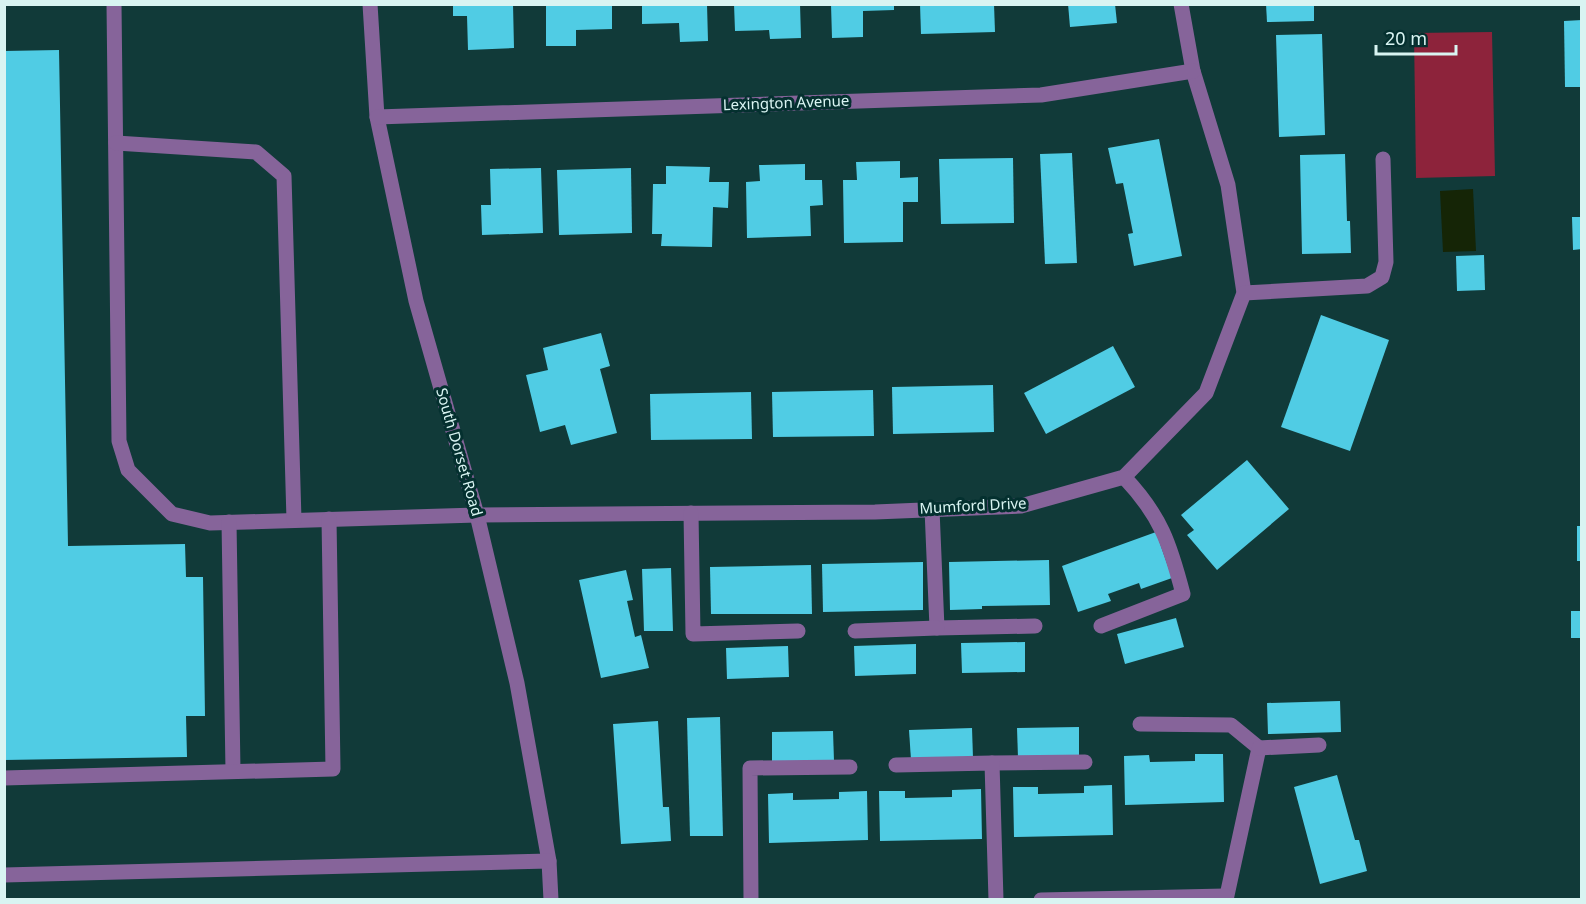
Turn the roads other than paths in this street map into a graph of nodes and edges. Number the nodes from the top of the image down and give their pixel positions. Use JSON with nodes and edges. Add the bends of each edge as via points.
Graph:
{"nodes":[{"id":1,"x":114,"y":4,"type":"edge"},
{"id":2,"x":370,"y":4,"type":"edge"},
{"id":3,"x":1181,"y":4,"type":"edge"},
{"id":4,"x":1193,"y":71,"type":"junction"},
{"id":5,"x":377,"y":117,"type":"junction"},
{"id":6,"x":116,"y":143,"type":"junction"},
{"id":7,"x":1383,"y":159,"type":"dead end"},
{"id":8,"x":1244,"y":293,"type":"junction"},
{"id":9,"x":1124,"y":477,"type":"junction"},
{"id":10,"x":932,"y":509,"type":"junction"},
{"id":11,"x":691,"y":513,"type":"junction"},
{"id":12,"x":477,"y":516,"type":"junction"},
{"id":13,"x":329,"y":519,"type":"junction"},
{"id":14,"x":294,"y":520,"type":"junction"},
{"id":15,"x":229,"y":522,"type":"junction"},
{"id":16,"x":1035,"y":626,"type":"dead end"},
{"id":17,"x":1101,"y":626,"type":"dead end"},
{"id":18,"x":937,"y":628,"type":"junction"},
{"id":19,"x":855,"y":631,"type":"dead end"},
{"id":20,"x":798,"y":632,"type":"dead end"},
{"id":21,"x":1140,"y":724,"type":"dead end"},
{"id":22,"x":1318,"y":745,"type":"dead end"},
{"id":23,"x":1259,"y":748,"type":"junction"},
{"id":24,"x":1085,"y":762,"type":"dead end"},
{"id":25,"x":992,"y":763,"type":"junction"},
{"id":26,"x":896,"y":765,"type":"dead end"},
{"id":27,"x":850,"y":767,"type":"dead end"},
{"id":28,"x":233,"y":771,"type":"junction"},
{"id":29,"x":4,"y":778,"type":"edge"},
{"id":30,"x":549,"y":861,"type":"junction"},
{"id":31,"x":4,"y":875,"type":"edge"},
{"id":32,"x":1226,"y":898,"type":"edge"},
{"id":33,"x":551,"y":900,"type":"edge"},
{"id":34,"x":752,"y":900,"type":"edge"},
{"id":35,"x":996,"y":900,"type":"edge"},
{"id":36,"x":1041,"y":900,"type":"edge"}],
"edges":[{"from":1,"to":6,"type":"street","name":"Mumford Drive"},
{"from":2,"to":5,"type":"street","name":"South Dorset Road"},
{"from":3,"to":4,"type":"street","name":"Mumford Drive"},
{"from":4,"to":5,"type":"street","name":"Lexington Avenue","via":[[1041,95]]},
{"from":4,"to":8,"type":"street","name":"Mumford Drive","via":[[1228,185]]},
{"from":5,"to":12,"type":"street","name":"South Dorset Road","via":[[416,301]]},
{"from":6,"to":14,"type":"street","via":[[256,152],[284,176]]},
{"from":6,"to":15,"type":"street","name":"Mumford Drive","via":[[119,441],[128,470],[172,514],[210,523]]},
{"from":7,"to":8,"type":"street","via":[[1386,262],[1382,278],[1367,286]]},
{"from":8,"to":9,"type":"street","name":"Mumford Drive","via":[[1206,393]]},
{"from":9,"to":10,"type":"street","name":"Mumford Drive","via":[[1021,506]]},
{"from":9,"to":17,"type":"street","via":[[1144,497],[1169,542],[1183,594]]},
{"from":10,"to":11,"type":"street","name":"Mumford Drive"},
{"from":10,"to":18,"type":"street"},
{"from":11,"to":12,"type":"street","name":"Mumford Drive"},
{"from":11,"to":20,"type":"street","via":[[693,634]]},
{"from":12,"to":13,"type":"street","name":"Mumford Drive"},
{"from":12,"to":30,"type":"street","name":"South Dorset Road","via":[[517,682]]},
{"from":13,"to":14,"type":"street","name":"Mumford Drive"},
{"from":13,"to":28,"type":"street","via":[[333,769]]},
{"from":14,"to":15,"type":"street","name":"Mumford Drive"},
{"from":15,"to":28,"type":"street"},
{"from":16,"to":18,"type":"street"},
{"from":18,"to":19,"type":"street"},
{"from":21,"to":23,"type":"street","via":[[1231,725]]},
{"from":22,"to":23,"type":"street"},
{"from":23,"to":32,"type":"street"},
{"from":24,"to":25,"type":"street"},
{"from":25,"to":26,"type":"street"},
{"from":25,"to":35,"type":"street"},
{"from":27,"to":34,"type":"street","via":[[750,768]]},
{"from":28,"to":29,"type":"street"},
{"from":30,"to":31,"type":"street"},
{"from":30,"to":33,"type":"street","name":"South Dorset Road"},
{"from":32,"to":36,"type":"street"}]}
